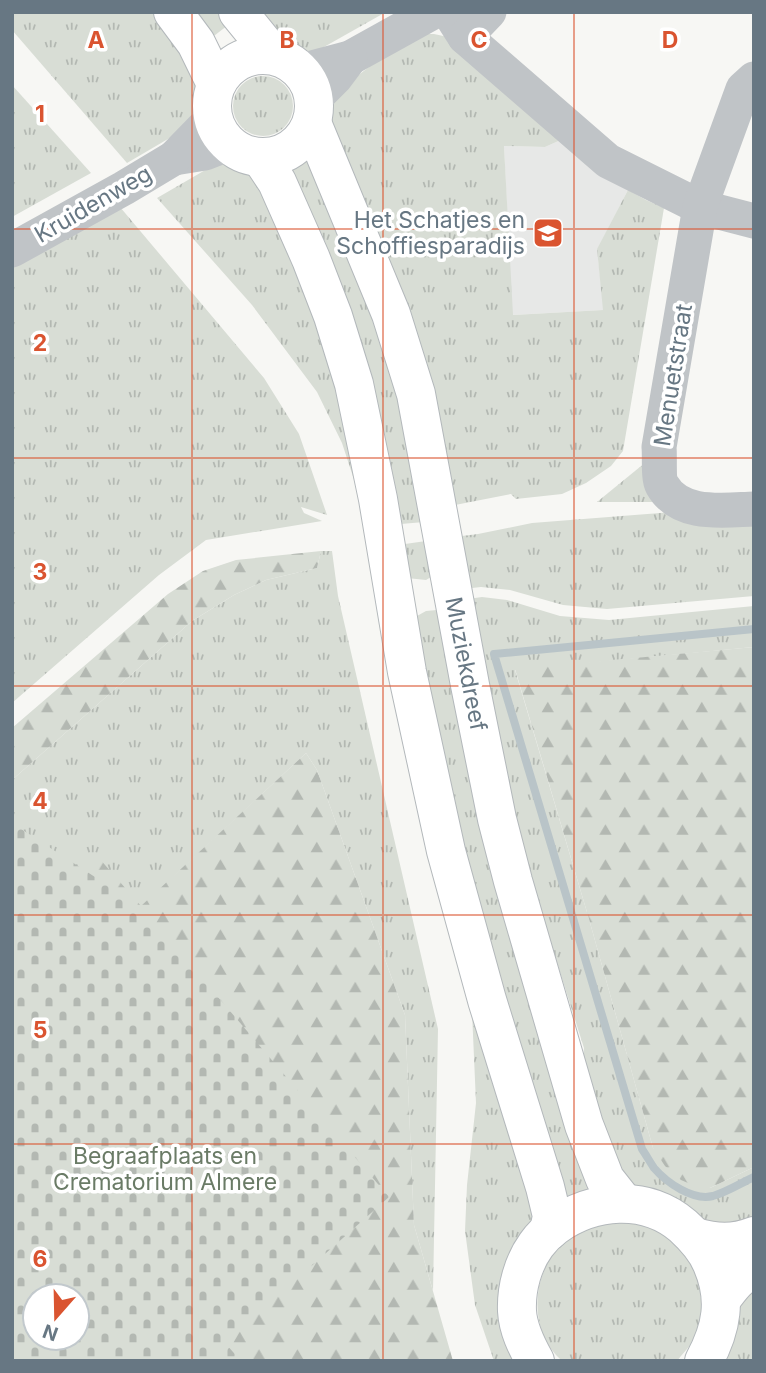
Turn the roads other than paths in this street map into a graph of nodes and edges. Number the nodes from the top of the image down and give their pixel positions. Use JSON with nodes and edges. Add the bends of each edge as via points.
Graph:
{"nodes":[{"id":1,"x":173,"y":12,"type":"edge"},
{"id":2,"x":238,"y":12,"type":"edge"},
{"id":3,"x":433,"y":12,"type":"edge"},
{"id":4,"x":488,"y":12,"type":"edge"},
{"id":5,"x":457,"y":25,"type":"edge"},
{"id":6,"x":754,"y":79,"type":"edge"},
{"id":7,"x":300,"y":87,"type":"junction"},
{"id":8,"x":230,"y":126,"type":"junction"},
{"id":9,"x":700,"y":206,"type":"junction"},
{"id":10,"x":754,"y":221,"type":"edge"},
{"id":11,"x":12,"y":250,"type":"edge"},
{"id":12,"x":754,"y":509,"type":"edge"},
{"id":13,"x":624,"y":1203,"type":"junction"},
{"id":14,"x":549,"y":1231,"type":"junction"},
{"id":15,"x":754,"y":1236,"type":"edge"},
{"id":16,"x":695,"y":1237,"type":"junction"},
{"id":17,"x":754,"y":1267,"type":"edge"},
{"id":18,"x":721,"y":1300,"type":"junction"},
{"id":19,"x":534,"y":1361,"type":"edge"},
{"id":20,"x":705,"y":1361,"type":"edge"}],
"edges":[{"from":1,"to":8,"type":"main road","via":[[196,43]]},
{"from":2,"to":7,"type":"main road","name":"Muziekdreef"},
{"from":3,"to":7,"type":"street","via":[[350,58],[335,78]]},
{"from":4,"to":5,"type":"street"},
{"from":5,"to":9,"type":"street","via":[[608,161]]},
{"from":6,"to":9,"type":"street","via":[[743,89]]},
{"from":7,"to":8,"type":"main road","via":[[300,141],[292,148],[283,153]]},
{"from":7,"to":8,"type":"main road","via":[[250,56],[240,60],[222,74]]},
{"from":7,"to":13,"type":"main road","name":"Muziekdreef","via":[[398,335],[416,394],[497,819],[584,1125],[606,1179]]},
{"from":8,"to":11,"type":"street","name":"Kruidenweg","via":[[205,153],[174,158]]},
{"from":8,"to":14,"type":"main road","via":[[277,182],[333,316],[354,384],[407,672],[446,851],[545,1186],[552,1216]]},
{"from":9,"to":10,"type":"street"},
{"from":9,"to":12,"type":"street","name":"Menuetstraat","via":[[659,447],[661,484],[676,500],[701,510]]},
{"from":13,"to":14,"type":"main road","via":[[596,1206],[569,1216]]},
{"from":13,"to":16,"type":"main road","via":[[674,1219]]},
{"from":14,"to":19,"type":"main road","via":[[536,1243],[520,1283],[517,1311]]},
{"from":15,"to":16,"type":"main road","via":[[730,1243]]},
{"from":16,"to":18,"type":"main road","via":[[709,1255]]},
{"from":17,"to":18,"type":"main road","via":[[731,1285]]},
{"from":18,"to":20,"type":"main road","via":[[720,1322]]}]}
